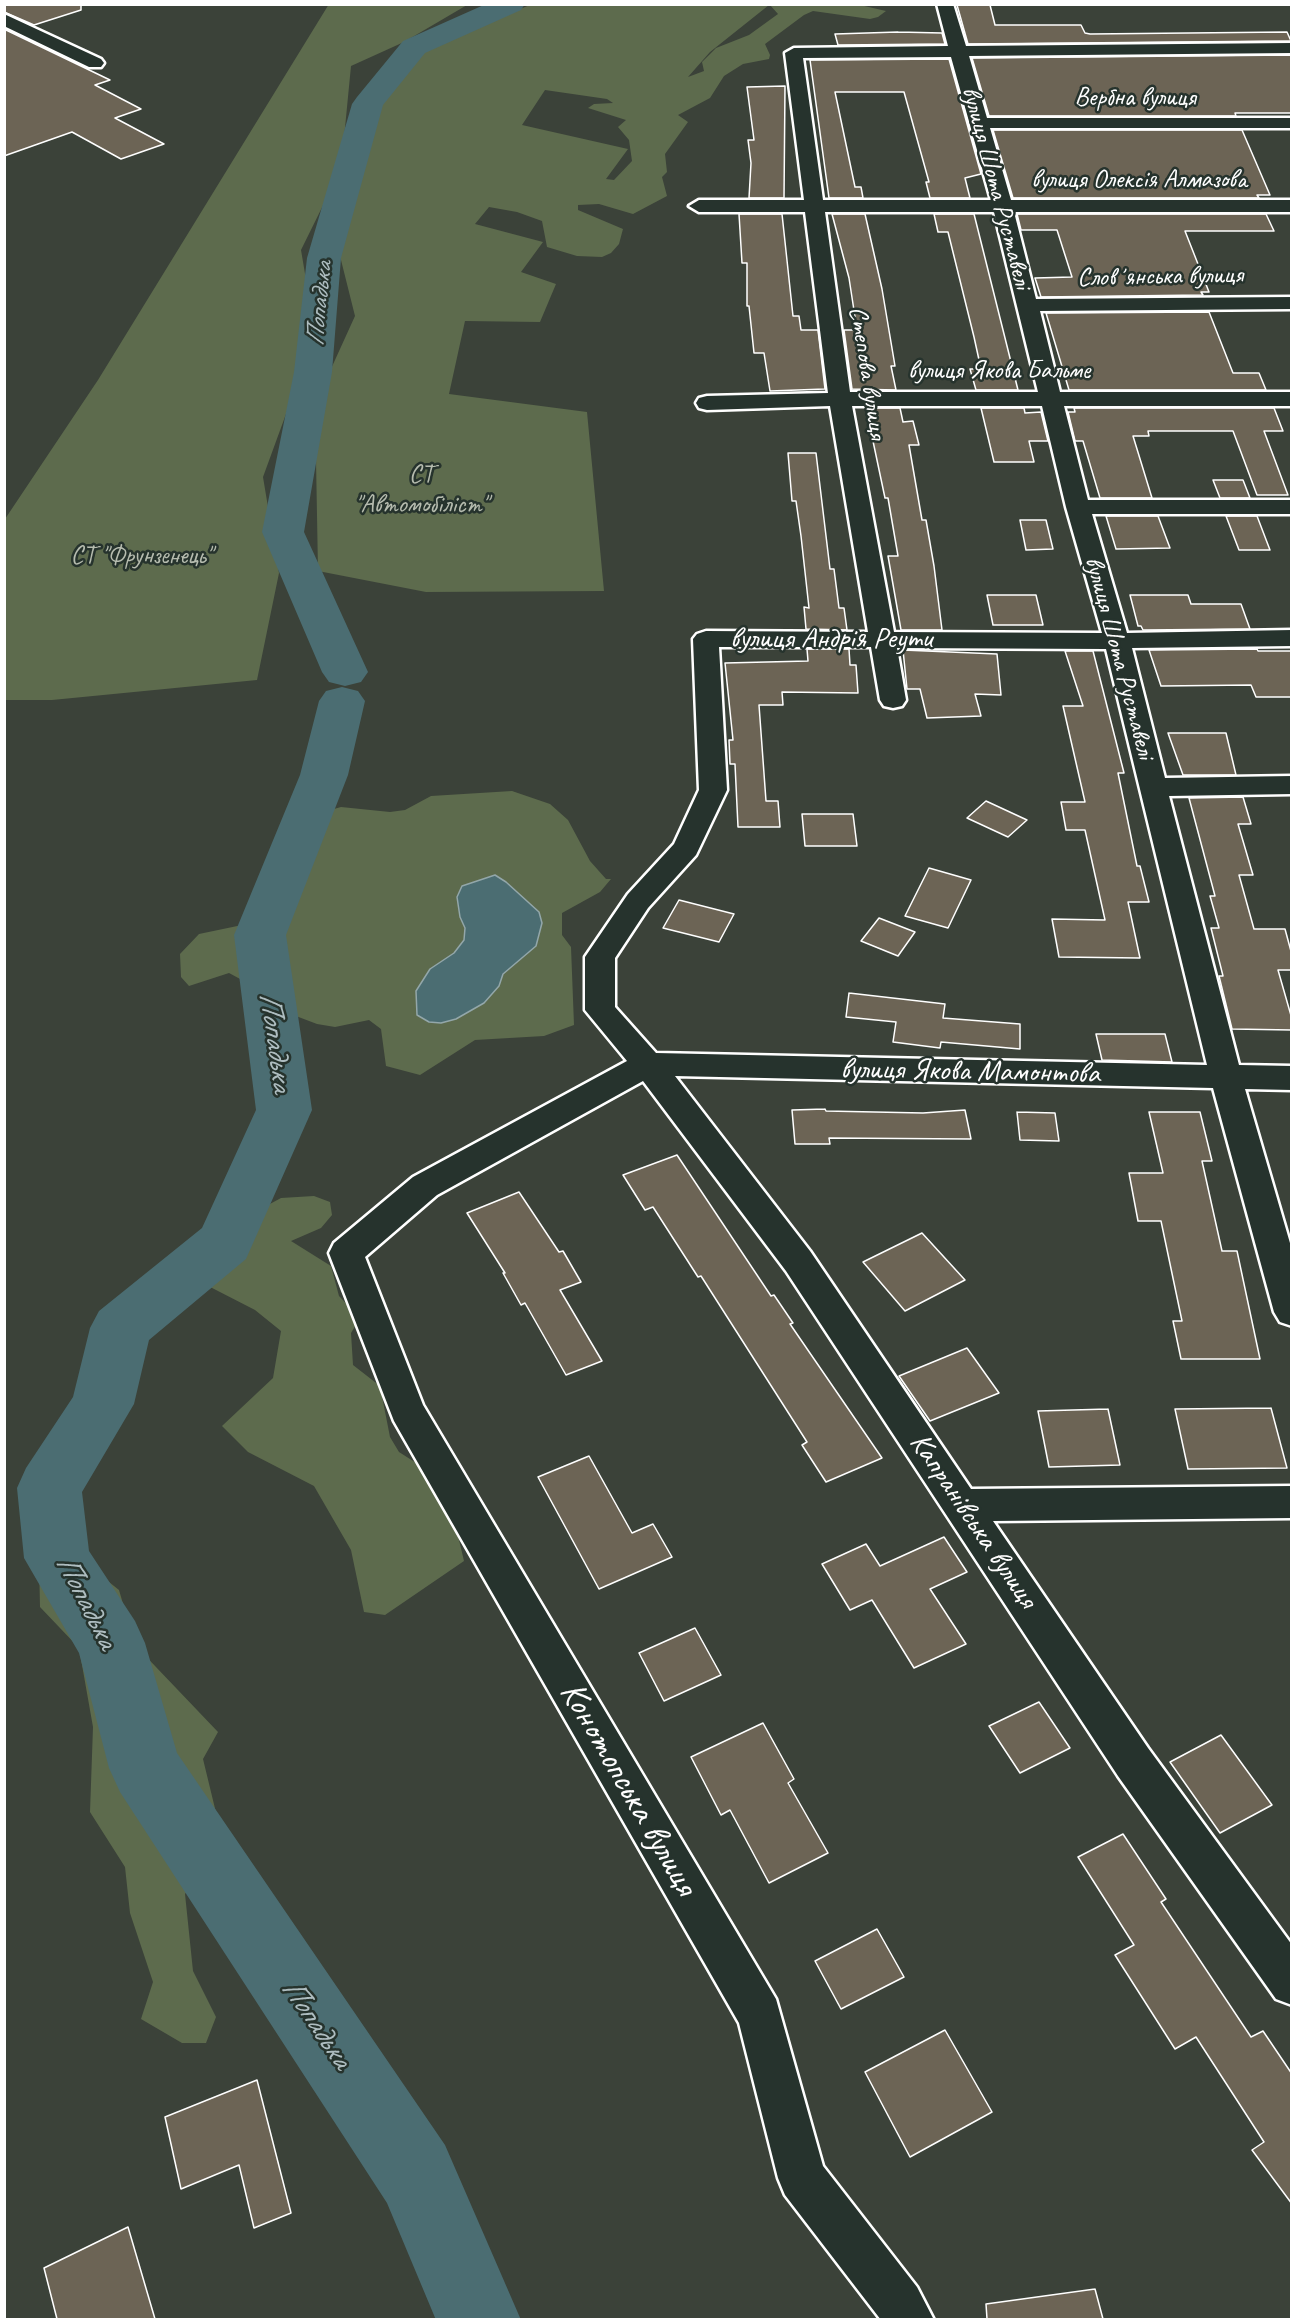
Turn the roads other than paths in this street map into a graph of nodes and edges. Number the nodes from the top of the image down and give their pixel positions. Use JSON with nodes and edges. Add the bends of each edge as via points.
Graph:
{"nodes":[{"id":1,"x":945,"y":4,"type":"edge"},
{"id":2,"x":4,"y":19,"type":"edge"},
{"id":3,"x":1292,"y":48,"type":"edge"},
{"id":4,"x":958,"y":50,"type":"junction"},
{"id":5,"x":95,"y":63,"type":"dead end"},
{"id":6,"x":978,"y":123,"type":"junction"},
{"id":7,"x":1292,"y":123,"type":"edge"},
{"id":8,"x":699,"y":206,"type":"dead end"},
{"id":9,"x":814,"y":206,"type":"junction"},
{"id":10,"x":1292,"y":206,"type":"edge"},
{"id":11,"x":1003,"y":207,"type":"junction"},
{"id":12,"x":1292,"y":303,"type":"edge"},
{"id":13,"x":1028,"y":305,"type":"junction"},
{"id":14,"x":840,"y":399,"type":"junction"},
{"id":15,"x":1050,"y":399,"type":"junction"},
{"id":16,"x":1292,"y":399,"type":"edge"},
{"id":17,"x":707,"y":403,"type":"dead end"},
{"id":18,"x":1078,"y":507,"type":"junction"},
{"id":19,"x":1292,"y":507,"type":"edge"},
{"id":20,"x":1292,"y":638,"type":"edge"},
{"id":21,"x":883,"y":639,"type":"junction"},
{"id":22,"x":1117,"y":640,"type":"junction"},
{"id":23,"x":894,"y":700,"type":"dead end"},
{"id":24,"x":1292,"y":785,"type":"edge"},
{"id":25,"x":1153,"y":787,"type":"junction"},
{"id":26,"x":648,"y":1064,"type":"junction"},
{"id":27,"x":1226,"y":1078,"type":"junction"},
{"id":28,"x":1292,"y":1078,"type":"edge"},
{"id":29,"x":1292,"y":1312,"type":"edge"},
{"id":30,"x":1292,"y":1502,"type":"edge"},
{"id":31,"x":963,"y":1505,"type":"junction"},
{"id":32,"x":1292,"y":1983,"type":"edge"},
{"id":33,"x":910,"y":2319,"type":"edge"}],
"edges":[{"from":1,"to":4,"type":"street","name":"вулиця Шота Руставелі"},
{"from":2,"to":5,"type":"street"},
{"from":3,"to":4,"type":"street"},
{"from":4,"to":6,"type":"street","name":"вулиця Шота Руставелі"},
{"from":4,"to":9,"type":"street","name":"Степова вулиця","via":[[794,52]]},
{"from":6,"to":7,"type":"street","name":"Вербна вулиця"},
{"from":6,"to":11,"type":"street","name":"вулиця Шота Руставелі"},
{"from":8,"to":9,"type":"street","name":"вулиця Олексія Алмазова"},
{"from":9,"to":11,"type":"street","name":"вулиця Олексія Алмазова"},
{"from":9,"to":14,"type":"street","name":"Степова вулиця"},
{"from":10,"to":11,"type":"street","name":"вулиця Олексія Алмазова"},
{"from":11,"to":13,"type":"street","name":"вулиця Шота Руставелі"},
{"from":12,"to":13,"type":"street","name":"Словʼянська вулиця"},
{"from":13,"to":15,"type":"street","name":"вулиця Шота Руставелі"},
{"from":14,"to":15,"type":"street","name":"вулиця Якова Бальме"},
{"from":14,"to":17,"type":"street","name":"вулиця Якова Бальме"},
{"from":14,"to":21,"type":"street","name":"Степова вулиця"},
{"from":15,"to":16,"type":"street","name":"вулиця Якова Бальме"},
{"from":15,"to":18,"type":"street","name":"вулиця Шота Руставелі"},
{"from":18,"to":19,"type":"street"},
{"from":18,"to":22,"type":"street","name":"вулиця Шота Руставелі"},
{"from":20,"to":22,"type":"street","name":"вулиця Андрія Реути"},
{"from":21,"to":22,"type":"street","name":"вулиця Андрія Реути"},
{"from":21,"to":23,"type":"street","name":"Степова вулиця"},
{"from":21,"to":26,"type":"street","name":"вулиця Андрія Реути","via":[[706,639],[712,789],[686,848],[638,901],[600,957],[600,1010]]},
{"from":22,"to":25,"type":"street","name":"вулиця Шота Руставелі"},
{"from":24,"to":25,"type":"street"},
{"from":25,"to":27,"type":"street","name":"вулиця Шота Руставелі"},
{"from":26,"to":27,"type":"street","name":"вулиця Якова Мамонтова"},
{"from":26,"to":31,"type":"street","name":"Капранівська вулиця","via":[[798,1261]]},
{"from":26,"to":33,"type":"street","name":"Конотопська вулиця","via":[[425,1186],[346,1252],[406,1410],[760,2015],[802,2178]]},
{"from":27,"to":28,"type":"street","name":"вулиця Якова Мамонтова"},
{"from":27,"to":29,"type":"street","name":"вулиця Шота Руставелі"},
{"from":30,"to":31,"type":"street"},
{"from":31,"to":32,"type":"street","name":"Капранівська вулиця","via":[[1132,1762]]}]}
